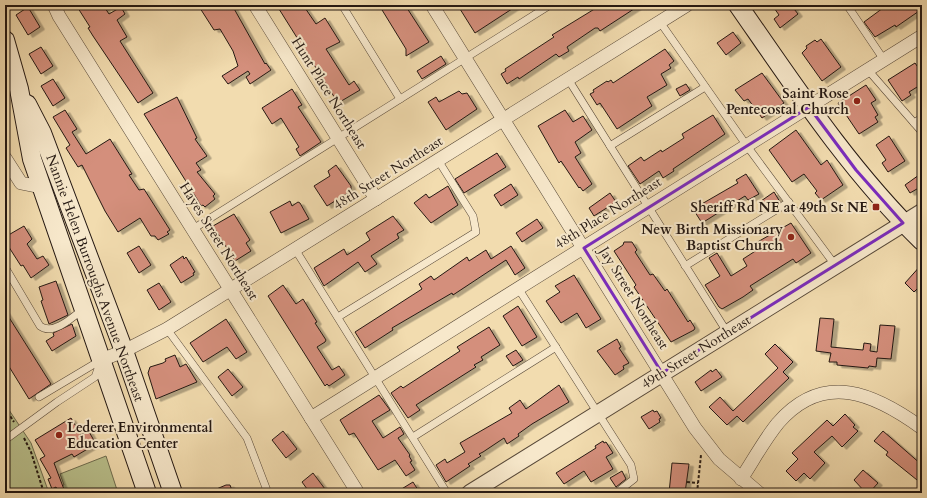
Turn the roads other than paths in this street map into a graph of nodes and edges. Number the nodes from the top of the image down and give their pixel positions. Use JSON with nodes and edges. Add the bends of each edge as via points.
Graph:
{"nodes":[{"id":1,"x":54,"y":5,"type":"edge"},
{"id":2,"x":255,"y":5,"type":"edge"},
{"id":3,"x":342,"y":5,"type":"edge"},
{"id":4,"x":550,"y":5,"type":"edge"},
{"id":5,"x":687,"y":5,"type":"edge"},
{"id":6,"x":738,"y":5,"type":"edge"},
{"id":7,"x":746,"y":5,"type":"edge"},
{"id":8,"x":847,"y":5,"type":"edge"},
{"id":9,"x":434,"y":6,"type":"edge"},
{"id":10,"x":660,"y":22,"type":"junction"},
{"id":11,"x":922,"y":36,"type":"edge"},
{"id":12,"x":5,"y":40,"type":"edge"},
{"id":13,"x":466,"y":58,"type":"junction"},
{"id":14,"x":884,"y":60,"type":"junction"},
{"id":15,"x":868,"y":70,"type":"junction"},
{"id":16,"x":568,"y":79,"type":"junction"},
{"id":17,"x":705,"y":87,"type":"junction"},
{"id":18,"x":19,"y":89,"type":"junction"},
{"id":19,"x":400,"y":99,"type":"junction"},
{"id":20,"x":812,"y":105,"type":"junction"},
{"id":21,"x":922,"y":118,"type":"edge"},
{"id":22,"x":504,"y":119,"type":"junction"},
{"id":23,"x":914,"y":123,"type":"junction"},
{"id":24,"x":922,"y":132,"type":"edge"},
{"id":25,"x":338,"y":138,"type":"junction"},
{"id":26,"x":610,"y":146,"type":"junction"},
{"id":27,"x":747,"y":146,"type":"junction"},
{"id":28,"x":5,"y":158,"type":"edge"},
{"id":29,"x":438,"y":160,"type":"junction"},
{"id":30,"x":9,"y":172,"type":"edge"},
{"id":31,"x":41,"y":187,"type":"junction"},
{"id":32,"x":376,"y":199,"type":"junction"},
{"id":33,"x":789,"y":202,"type":"junction"},
{"id":34,"x":649,"y":207,"type":"junction"},
{"id":35,"x":914,"y":221,"type":"edge"},
{"id":36,"x":193,"y":229,"type":"junction"},
{"id":37,"x":922,"y":241,"type":"edge"},
{"id":38,"x":584,"y":248,"type":"junction"},
{"id":39,"x":295,"y":249,"type":"junction"},
{"id":40,"x":835,"y":265,"type":"junction"},
{"id":41,"x":685,"y":266,"type":"junction"},
{"id":42,"x":6,"y":270,"type":"edge"},
{"id":43,"x":518,"y":288,"type":"junction"},
{"id":44,"x":231,"y":290,"type":"junction"},
{"id":45,"x":83,"y":309,"type":"junction"},
{"id":46,"x":338,"y":317,"type":"junction"},
{"id":47,"x":167,"y":329,"type":"junction"},
{"id":48,"x":727,"y":332,"type":"junction"},
{"id":49,"x":556,"y":347,"type":"junction"},
{"id":50,"x":124,"y":351,"type":"junction"},
{"id":51,"x":101,"y":360,"type":"junction"},
{"id":52,"x":662,"y":373,"type":"junction"},
{"id":53,"x":376,"y":377,"type":"junction"},
{"id":54,"x":39,"y":397,"type":"dead end"},
{"id":55,"x":597,"y":413,"type":"junction"},
{"id":56,"x":311,"y":418,"type":"junction"},
{"id":57,"x":922,"y":428,"type":"edge"},
{"id":58,"x":413,"y":437,"type":"junction"},
{"id":59,"x":5,"y":440,"type":"edge"},
{"id":60,"x":741,"y":479,"type":"junction"},
{"id":61,"x":148,"y":493,"type":"edge"},
{"id":62,"x":173,"y":493,"type":"edge"},
{"id":63,"x":268,"y":493,"type":"edge"},
{"id":64,"x":358,"y":493,"type":"edge"},
{"id":65,"x":447,"y":493,"type":"edge"},
{"id":66,"x":470,"y":493,"type":"edge"},
{"id":67,"x":616,"y":493,"type":"edge"},
{"id":68,"x":759,"y":493,"type":"edge"}],
"edges":[{"from":1,"to":36,"type":"street","name":"Hayes Street Northeast"},
{"from":2,"to":25,"type":"street","name":"Hunt Place Northeast"},
{"from":3,"to":19,"type":"lane"},
{"from":4,"to":13,"type":"lane"},
{"from":5,"to":10,"type":"street","name":"48th Street Northeast"},
{"from":6,"to":20,"type":"main road"},
{"from":7,"to":20,"type":"main road"},
{"from":8,"to":14,"type":"lane"},
{"from":9,"to":13,"type":"street","name":"Jay Street Northeast"},
{"from":10,"to":16,"type":"street","name":"48th Street Northeast"},
{"from":10,"to":17,"type":"lane"},
{"from":11,"to":14,"type":"street","name":"48th Place Northeast"},
{"from":12,"to":18,"type":"main road","name":"Nannie Helen Burroughs Avenue Northeast"},
{"from":13,"to":19,"type":"lane"},
{"from":13,"to":22,"type":"street","name":"Jay Street Northeast"},
{"from":14,"to":15,"type":"street","name":"48th Place Northeast"},
{"from":15,"to":20,"type":"street","name":"48th Place Northeast"},
{"from":15,"to":23,"type":"lane"},
{"from":16,"to":22,"type":"street","name":"48th Street Northeast"},
{"from":16,"to":26,"type":"lane"},
{"from":17,"to":26,"type":"lane"},
{"from":17,"to":27,"type":"lane"},
{"from":18,"to":31,"type":"main road","name":"Nannie Helen Burroughs Avenue Northeast","via":[[29,146]]},
{"from":18,"to":50,"type":"main road","name":"Nannie Helen Burroughs Avenue Northeast","via":[[42,134]]},
{"from":19,"to":25,"type":"lane"},
{"from":20,"to":27,"type":"street","name":"48th Place Northeast"},
{"from":20,"to":35,"type":"main road","via":[[862,166]]},
{"from":21,"to":23,"type":"lane"},
{"from":22,"to":29,"type":"street","name":"48th Street Northeast"},
{"from":22,"to":38,"type":"street","name":"Jay Street Northeast"},
{"from":23,"to":24,"type":"lane"},
{"from":25,"to":32,"type":"street","name":"Hunt Place Northeast"},
{"from":25,"to":36,"type":"lane"},
{"from":26,"to":34,"type":"lane"},
{"from":27,"to":33,"type":"lane"},
{"from":27,"to":34,"type":"street","name":"48th Place Northeast"},
{"from":28,"to":30,"type":"street"},
{"from":29,"to":32,"type":"street","name":"48th Street Northeast"},
{"from":29,"to":46,"type":"lane","via":[[473,216],[476,232]]},
{"from":30,"to":31,"type":"street","via":[[21,183]]},
{"from":31,"to":45,"type":"main road","name":"Nannie Helen Burroughs Avenue Northeast"},
{"from":32,"to":39,"type":"street","name":"48th Street Northeast"},
{"from":33,"to":40,"type":"lane"},
{"from":33,"to":41,"type":"lane"},
{"from":34,"to":38,"type":"street","name":"48th Place Northeast"},
{"from":34,"to":41,"type":"lane"},
{"from":35,"to":37,"type":"main road"},
{"from":35,"to":40,"type":"street","name":"49th Street Northeast"},
{"from":36,"to":44,"type":"street","name":"Hayes Street Northeast"},
{"from":38,"to":43,"type":"street","name":"48th Place Northeast"},
{"from":38,"to":52,"type":"street","name":"Jay Street Northeast"},
{"from":39,"to":44,"type":"street","name":"48th Street Northeast"},
{"from":39,"to":46,"type":"lane"},
{"from":40,"to":48,"type":"street","name":"49th Street Northeast"},
{"from":41,"to":48,"type":"lane"},
{"from":42,"to":45,"type":"lane","via":[[40,326],[45,329],[48,330],[66,321]]},
{"from":43,"to":49,"type":"lane"},
{"from":43,"to":53,"type":"street","name":"48th Place Northeast"},
{"from":44,"to":47,"type":"street","name":"48th Street Northeast"},
{"from":44,"to":56,"type":"street","name":"Hayes Street Northeast"},
{"from":45,"to":51,"type":"main road","name":"Nannie Helen Burroughs Avenue Northeast"},
{"from":46,"to":53,"type":"lane"},
{"from":47,"to":50,"type":"street","name":"48th Street Northeast"},
{"from":47,"to":63,"type":"lane","via":[[247,438]]},
{"from":48,"to":52,"type":"street","name":"49th Street Northeast"},
{"from":49,"to":55,"type":"lane"},
{"from":49,"to":58,"type":"lane"},
{"from":50,"to":51,"type":"street","name":"48th Street Northeast"},
{"from":50,"to":62,"type":"main road","name":"Nannie Helen Burroughs Avenue Northeast"},
{"from":51,"to":54,"type":"lane"},
{"from":51,"to":59,"type":"lane","via":[[95,377]]},
{"from":51,"to":61,"type":"main road","name":"Nannie Helen Burroughs Avenue Northeast"},
{"from":52,"to":55,"type":"street","name":"49th Street Northeast"},
{"from":52,"to":60,"type":"street","name":"Jay Street Northeast","via":[[703,440]]},
{"from":53,"to":56,"type":"street","name":"48th Place Northeast"},
{"from":53,"to":58,"type":"lane"},
{"from":55,"to":66,"type":"street","name":"49th Street Northeast"},
{"from":55,"to":67,"type":"lane","via":[[624,454],[634,475],[632,482]]},
{"from":56,"to":64,"type":"street","name":"Hayes Street Northeast"},
{"from":57,"to":60,"type":"street","via":[[866,396],[844,392],[816,395],[789,411]]},
{"from":58,"to":65,"type":"lane"},
{"from":60,"to":68,"type":"street","name":"Jay Street Northeast"}]}
